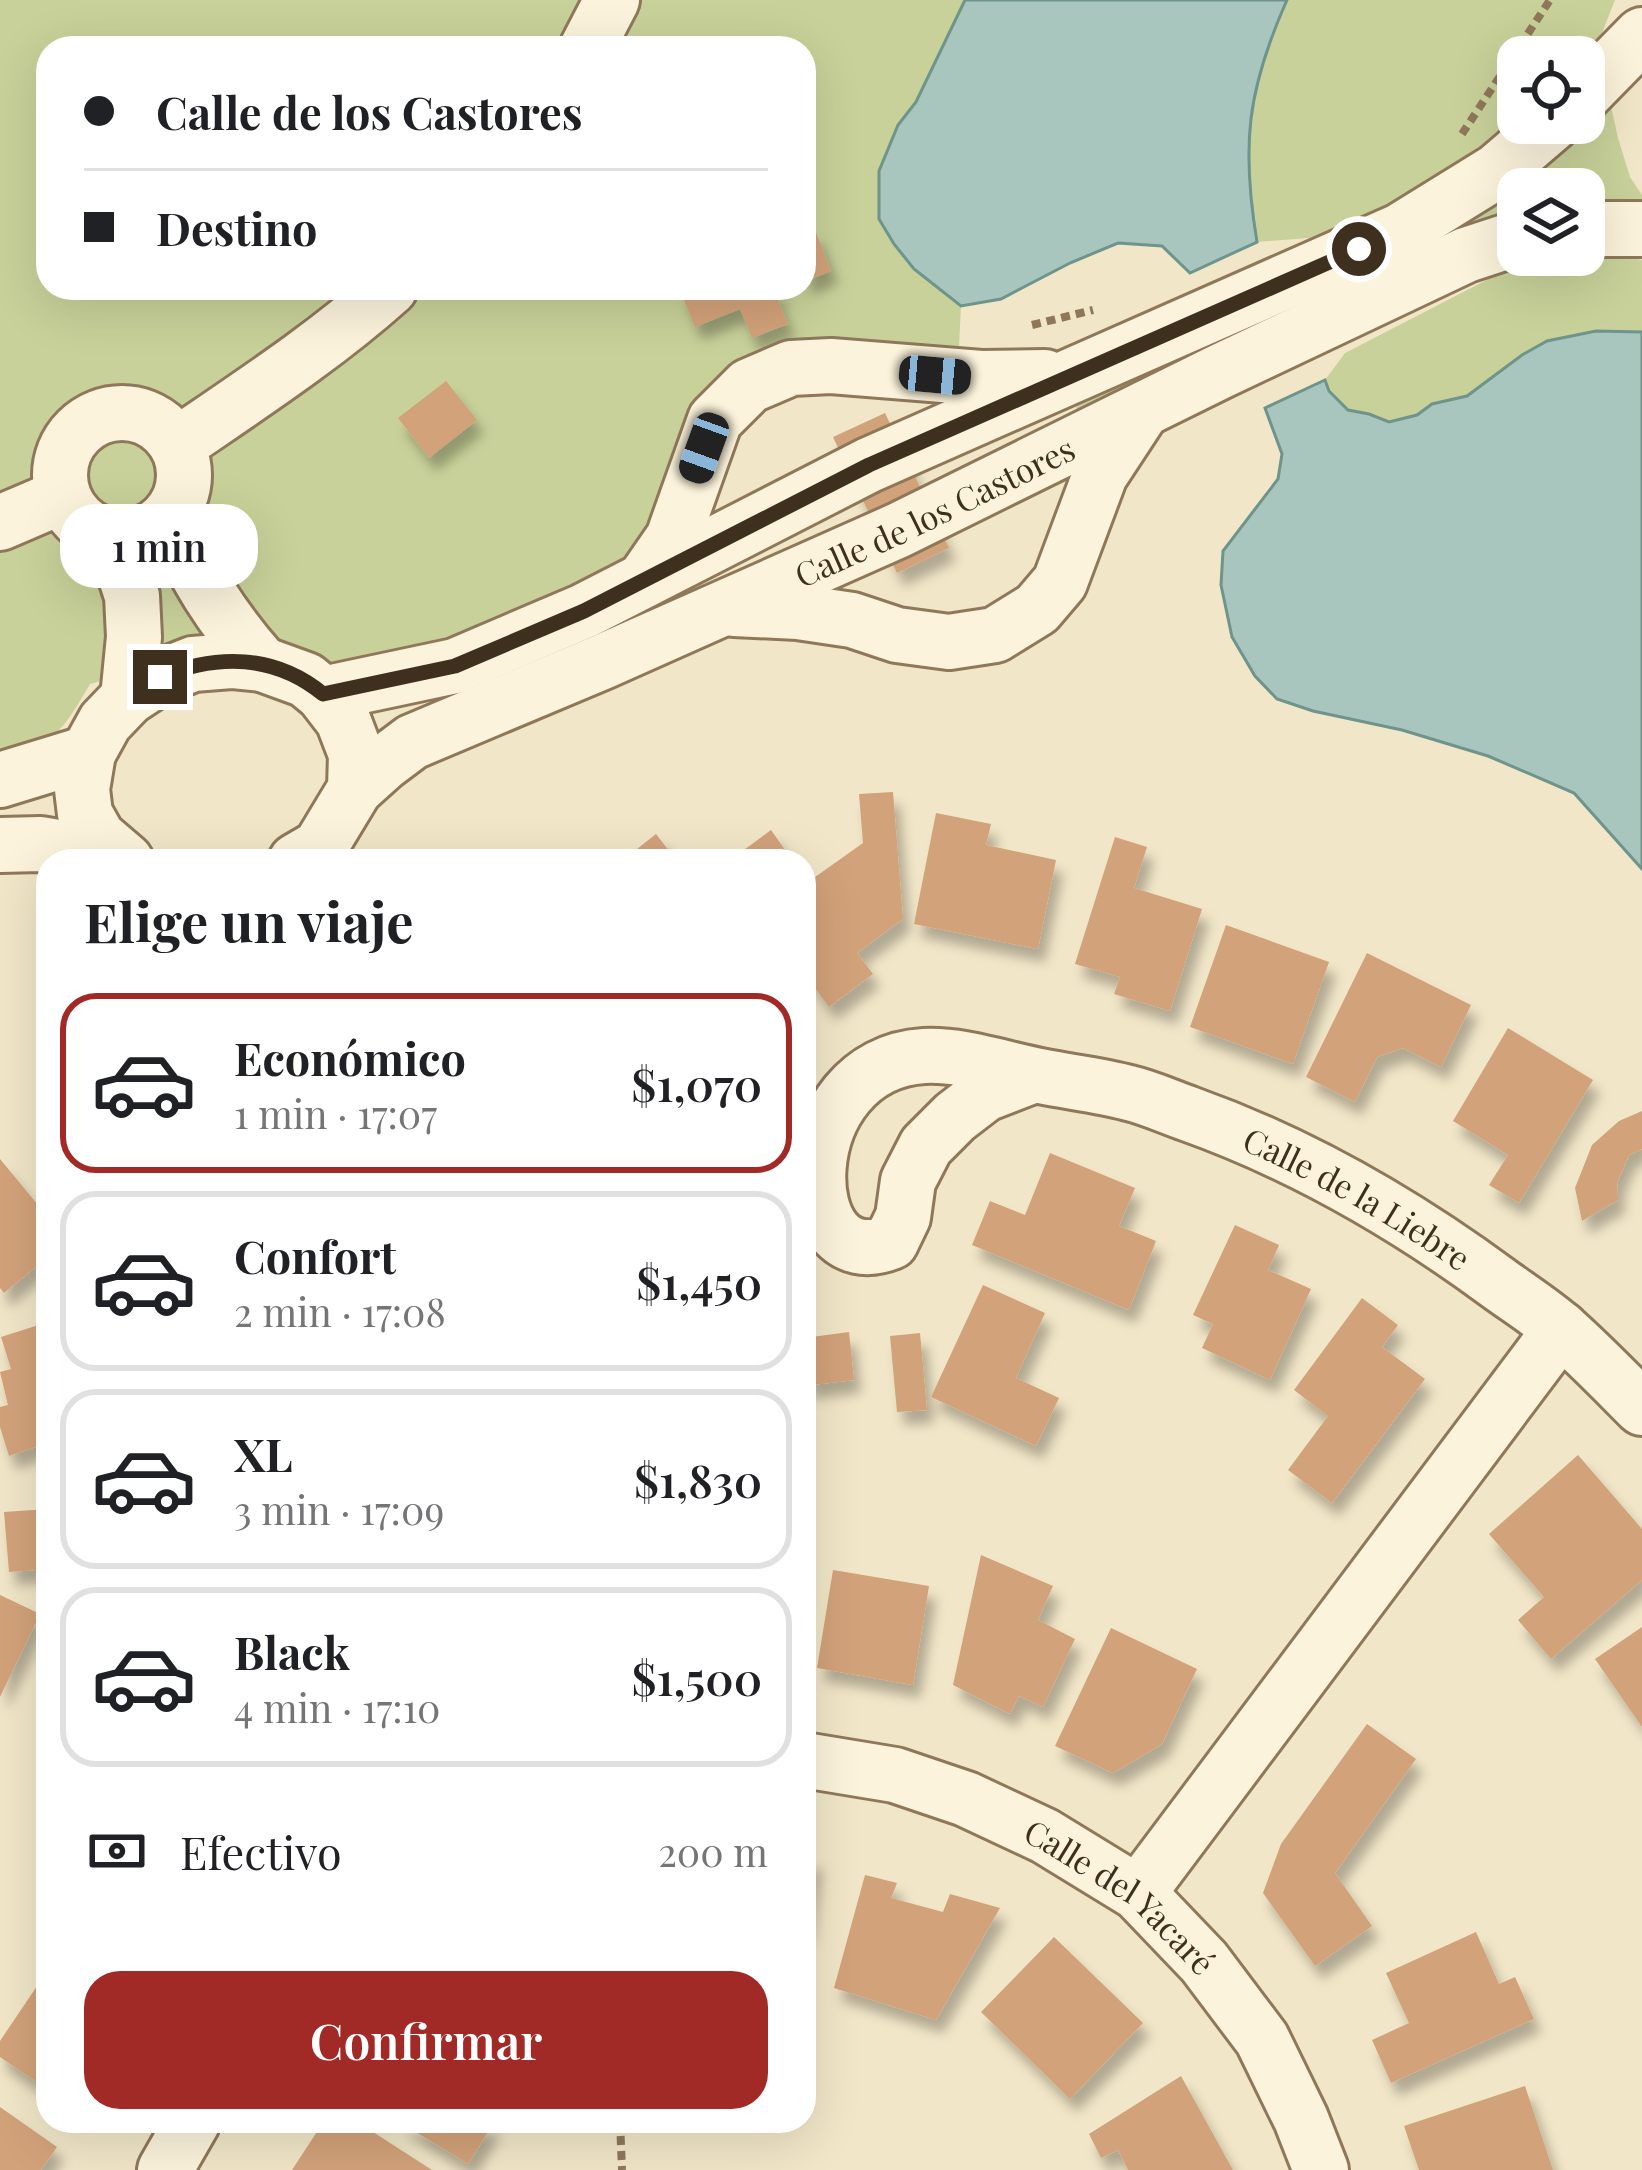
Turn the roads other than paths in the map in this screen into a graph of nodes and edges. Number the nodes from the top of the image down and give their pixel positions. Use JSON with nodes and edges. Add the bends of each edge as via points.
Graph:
{"nodes":[{"id":1,"x":612,"y":0,"type":"edge"},
{"id":2,"x":1642,"y":35,"type":"edge"},
{"id":3,"x":593,"y":36,"type":"edge"},
{"id":4,"x":1642,"y":64,"type":"edge"},
{"id":5,"x":1605,"y":73,"type":"edge"},
{"id":6,"x":1642,"y":85,"type":"edge"},
{"id":7,"x":1528,"y":144,"type":"edge"},
{"id":8,"x":1605,"y":228,"type":"edge"},
{"id":9,"x":1642,"y":229,"type":"edge"},
{"id":10,"x":1497,"y":245,"type":"edge"},
{"id":11,"x":376,"y":300,"type":"edge"},
{"id":12,"x":1071,"y":376,"type":"junction"},
{"id":13,"x":1144,"y":409,"type":"junction"},
{"id":14,"x":177,"y":446,"type":"junction"},
{"id":15,"x":63,"y":496,"type":"junction"},
{"id":16,"x":168,"y":517,"type":"junction"},
{"id":17,"x":0,"y":523,"type":"edge"},
{"id":18,"x":113,"y":537,"type":"junction"},
{"id":19,"x":644,"y":580,"type":"junction"},
{"id":20,"x":722,"y":609,"type":"junction"},
{"id":21,"x":262,"y":664,"type":"junction"},
{"id":22,"x":323,"y":694,"type":"junction"},
{"id":23,"x":128,"y":698,"type":"junction"},
{"id":24,"x":88,"y":753,"type":"junction"},
{"id":25,"x":0,"y":780,"type":"edge"},
{"id":26,"x":355,"y":789,"type":"junction"},
{"id":27,"x":0,"y":845,"type":"edge"},
{"id":28,"x":67,"y":849,"type":"edge"},
{"id":29,"x":112,"y":849,"type":"edge"},
{"id":30,"x":316,"y":849,"type":"edge"},
{"id":31,"x":1034,"y":1075,"type":"dead end"},
{"id":32,"x":1561,"y":1329,"type":"junction"},
{"id":33,"x":1642,"y":1408,"type":"edge"},
{"id":34,"x":816,"y":1762,"type":"edge"},
{"id":35,"x":1138,"y":1893,"type":"junction"},
{"id":36,"x":186,"y":2133,"type":"edge"},
{"id":37,"x":165,"y":2170,"type":"edge"},
{"id":38,"x":1321,"y":2170,"type":"edge"}],
"edges":[{"from":1,"to":3,"type":"street"},
{"from":2,"to":5,"type":"street"},
{"from":4,"to":6,"type":"street"},
{"from":7,"to":12,"type":"street","name":"Calle de los Castores","via":[[1400,231]]},
{"from":8,"to":9,"type":"street"},
{"from":10,"to":13,"type":"street","name":"Calle de los Castores"},
{"from":11,"to":14,"type":"street"},
{"from":12,"to":19,"type":"street","name":"Calle de los Castores","via":[[869,465]]},
{"from":12,"to":19,"type":"street","via":[[831,366],[790,368],[749,386],[715,420],[673,538]]},
{"from":13,"to":20,"type":"street","name":"Calle de los Castores"},
{"from":13,"to":20,"type":"street","via":[[1100,475],[1060,582],[1037,609],[995,635],[949,642],[798,612]]},
{"from":14,"to":15,"type":"street","via":[[147,417],[127,412],[87,422],[62,455]]},
{"from":14,"to":16,"type":"street","via":[[184,483]]},
{"from":15,"to":17,"type":"street"},
{"from":15,"to":18,"type":"street","via":[[82,523]]},
{"from":16,"to":18,"type":"street"},
{"from":16,"to":21,"type":"street","via":[[223,618]]},
{"from":18,"to":23,"type":"street","via":[[132,596]]},
{"from":19,"to":22,"type":"street","name":"Calle de los Castores","via":[[455,666]]},
{"from":20,"to":26,"type":"street","name":"Calle de los Castores","via":[[412,742]]},
{"from":21,"to":22,"type":"street"},
{"from":21,"to":23,"type":"street","via":[[193,664]]},
{"from":22,"to":26,"type":"street","via":[[356,754]]},
{"from":23,"to":24,"type":"street"},
{"from":24,"to":25,"type":"street"},
{"from":24,"to":29,"type":"street","via":[[86,814]]},
{"from":26,"to":30,"type":"street","name":"Calle de los Castores"},
{"from":27,"to":28,"type":"street"},
{"from":31,"to":32,"type":"street","name":"Calle de la Liebre","via":[[1129,1093],[1300,1161],[1447,1245]]},
{"from":32,"to":33,"type":"street","name":"Calle de la Liebre"},
{"from":32,"to":35,"type":"street"},
{"from":34,"to":35,"type":"street","name":"Calle del Yacaré","via":[[896,1775],[966,1799]]},
{"from":35,"to":38,"type":"street","name":"Calle del Yacaré","via":[[1262,2039]]},
{"from":36,"to":37,"type":"street"}]}
